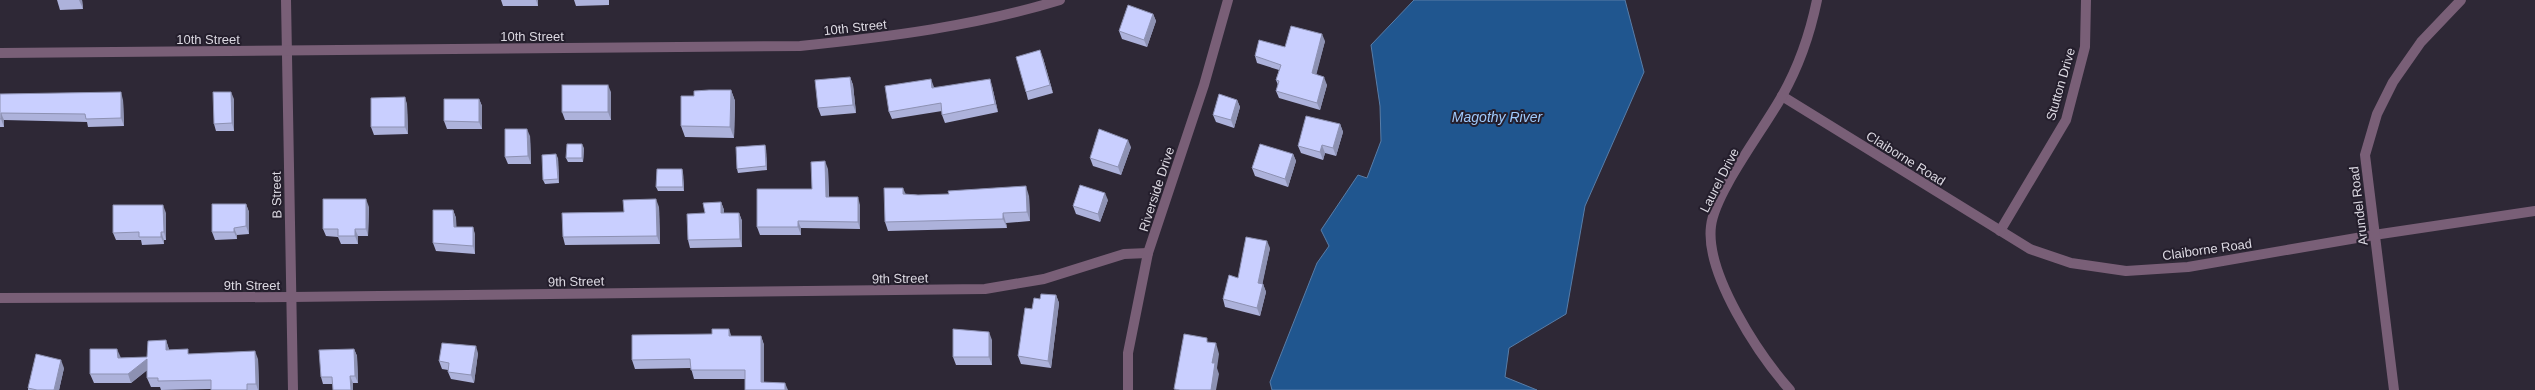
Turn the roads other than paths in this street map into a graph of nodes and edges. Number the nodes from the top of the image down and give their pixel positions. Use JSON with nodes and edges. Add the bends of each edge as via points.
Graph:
{"nodes":[{"id":1,"x":286,"y":0,"type":"edge"},
{"id":2,"x":1060,"y":0,"type":"edge"},
{"id":3,"x":1228,"y":0,"type":"edge"},
{"id":4,"x":1818,"y":0,"type":"edge"},
{"id":5,"x":2086,"y":0,"type":"edge"},
{"id":6,"x":2460,"y":0,"type":"edge"},
{"id":7,"x":286,"y":51,"type":"junction"},
{"id":8,"x":0,"y":53,"type":"edge"},
{"id":9,"x":1782,"y":96,"type":"junction"},
{"id":10,"x":2535,"y":211,"type":"edge"},
{"id":11,"x":2000,"y":231,"type":"junction"},
{"id":12,"x":2374,"y":235,"type":"junction"},
{"id":13,"x":1148,"y":253,"type":"junction"},
{"id":14,"x":291,"y":297,"type":"junction"},
{"id":15,"x":0,"y":298,"type":"edge"},
{"id":16,"x":293,"y":390,"type":"edge"},
{"id":17,"x":1128,"y":390,"type":"edge"},
{"id":18,"x":1790,"y":390,"type":"edge"},
{"id":19,"x":2394,"y":390,"type":"edge"}],
"edges":[{"from":1,"to":7,"type":"street","name":"B Street"},
{"from":2,"to":7,"type":"street","name":"10th Street","via":[[1020,12],[898,36],[800,46]]},
{"from":3,"to":13,"type":"street","name":"Riverside Drive","via":[[1204,85]]},
{"from":4,"to":9,"type":"street","name":"Laurel Drive","via":[[1802,55]]},
{"from":5,"to":11,"type":"street","name":"Stutton Drive","via":[[2085,48],[2066,120]]},
{"from":6,"to":12,"type":"street","name":"Arundel Road","via":[[2421,42],[2393,82],[2377,114],[2365,155]]},
{"from":7,"to":8,"type":"street","name":"10th Street"},
{"from":7,"to":14,"type":"street","name":"B Street"},
{"from":9,"to":11,"type":"street","name":"Claiborne Road"},
{"from":9,"to":18,"type":"street","name":"Laurel Drive","via":[[1731,180],[1711,226],[1720,280],[1737,313],[1775,373]]},
{"from":10,"to":12,"type":"street","name":"Claiborne Road"},
{"from":11,"to":12,"type":"street","name":"Claiborne Road","via":[[2030,249],[2072,263],[2126,271],[2188,267]]},
{"from":12,"to":19,"type":"street","name":"Arundel Road"},
{"from":13,"to":14,"type":"street","name":"9th Street","via":[[1124,254],[1044,279],[985,289]]},
{"from":13,"to":17,"type":"street","name":"Riverside Drive","via":[[1128,353]]},
{"from":14,"to":15,"type":"street","name":"9th Street"},
{"from":14,"to":16,"type":"street","name":"B Street"}]}
